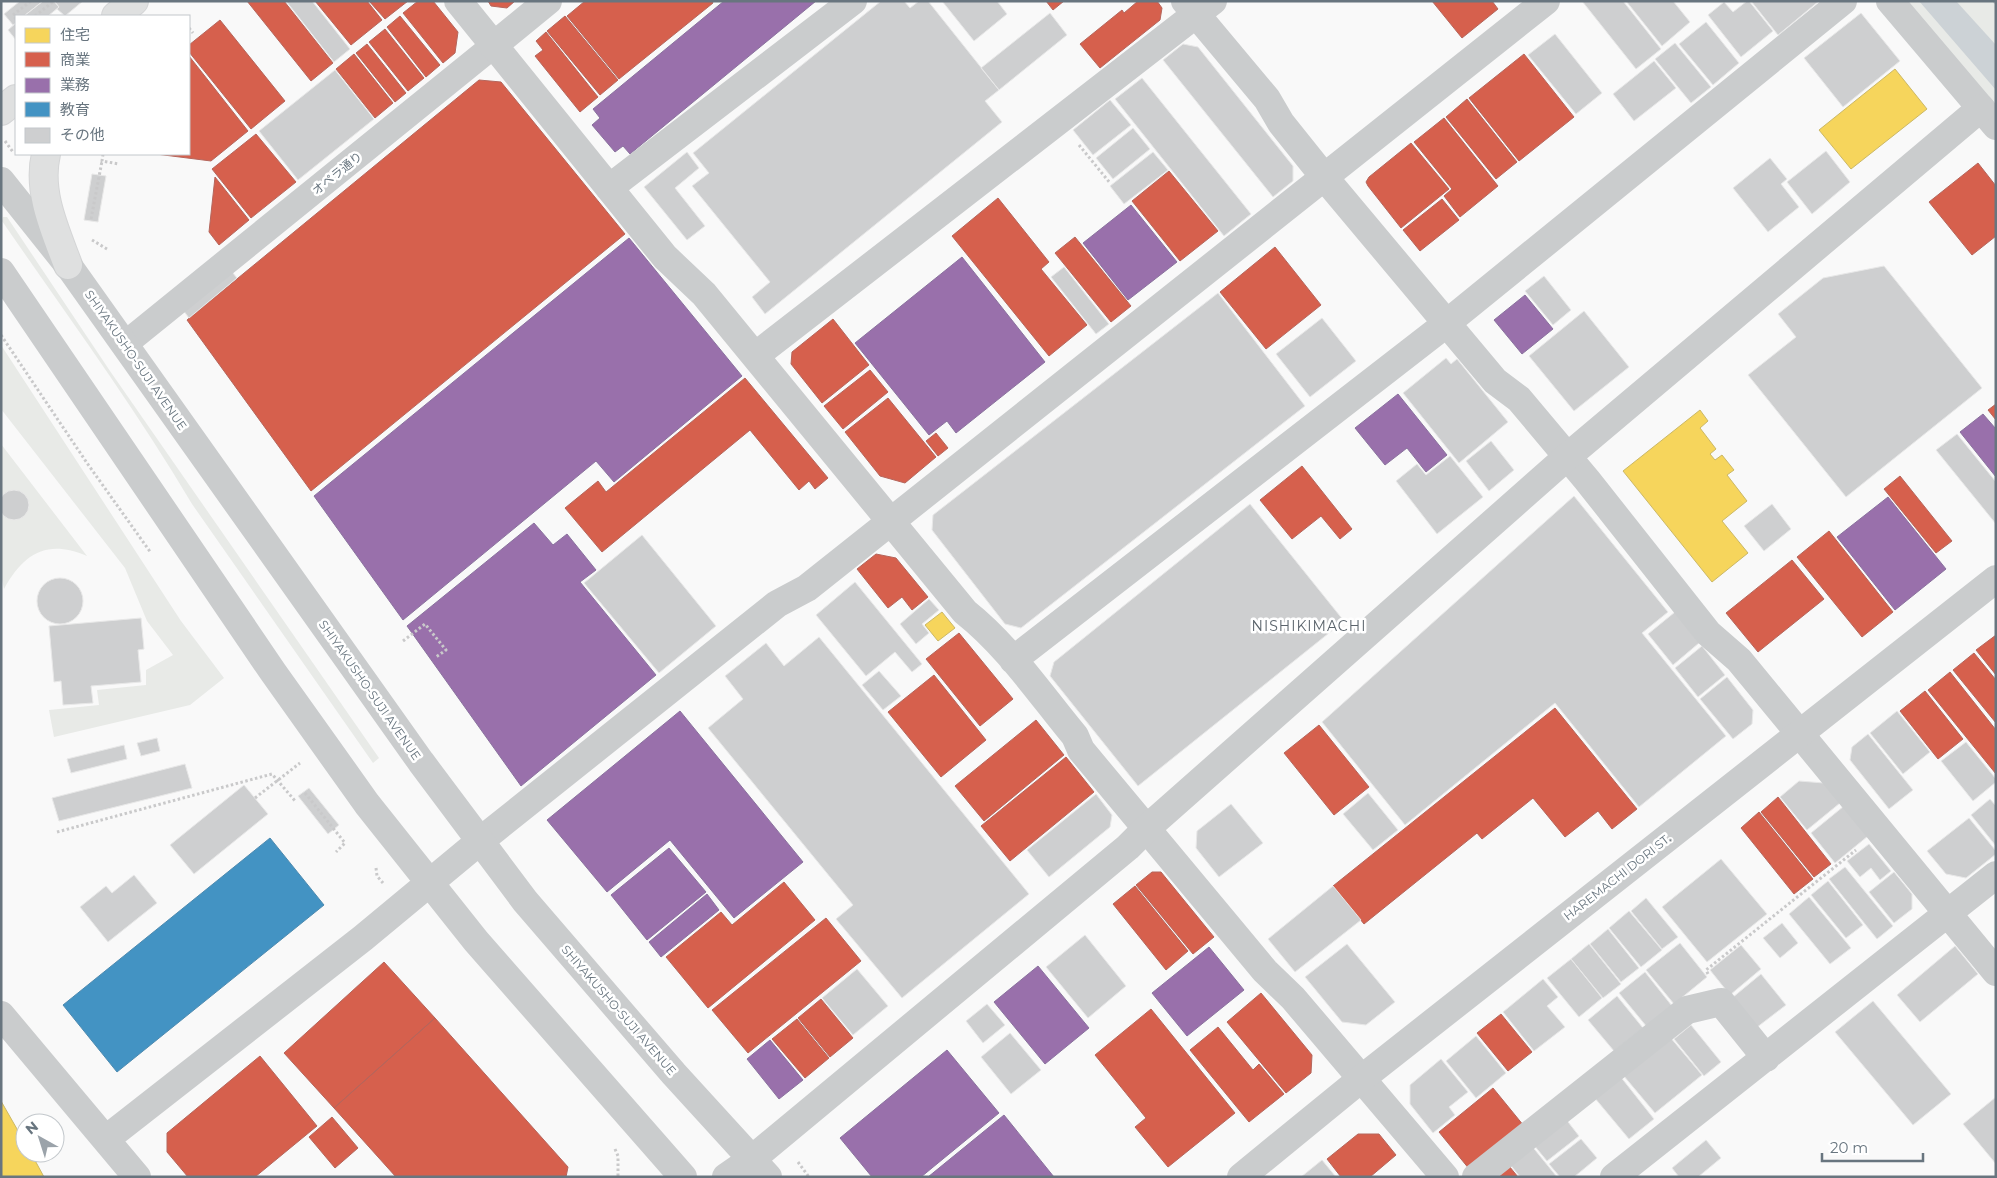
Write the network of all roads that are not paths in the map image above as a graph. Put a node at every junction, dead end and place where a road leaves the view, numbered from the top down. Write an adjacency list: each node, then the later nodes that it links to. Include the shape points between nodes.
1 (134, 1): 9 (main road)
2 (458, 1): 10 (street)
3 (548, 1): 10 (street, オペラ通り)
4 (853, 1): 17 (street)
5 (1546, 1): 15 (street)
6 (1843, 1): 20 (street)
7 (1890, 1): 13 (street)
8 (1198, 6): 15 (street, via 1281,123); 22 (street, via 1060,121)
9 (117, 15)
10 (493, 46): 17 (street); 21 (street, オペラ通り)
11 (15, 100): 12 (main road)
12 (1, 111)
13 (1988, 117): 23 (street)
14 (46, 155): 18 (main road, via 44,190)
15 (1325, 178): 20 (street); 24 (street)
16 (1, 180): 18 (street, SHIYAKUSHO-SUJI AVENUE)
17 (609, 188): 22 (street, via 665,257 704,294)
18 (68, 265): 21 (street, SHIYAKUSHO-SUJI AVENUE)
19 (1, 272): 31 (street, via 273,672 367,804)
20 (1447, 322): 23 (street, via 1495,380 1519,399); 26 (street)
21 (125, 344): 29 (street, SHIYAKUSHO-SUJI AVENUE)
22 (755, 356): 24 (street)
23 (1567, 456): 27 (street, via 1708,633 1739,660); 28 (street)
24 (890, 522): 26 (street, via 965,612 983,626); 29 (street, via 807,588 777,604)
25 (1996, 579): 27 (street, HAREMACHI DORI ST.)
26 (1013, 660): 28 (street, via 1075,736 1080,750)
27 (1800, 732): 32 (street); 36 (street, HAREMACHI DORI ST.)
28 (1146, 829): 36 (street); 38 (street)
29 (480, 841): 31 (street); 38 (street, SHIYAKUSHO-SUJI AVENUE, via 525,901)
30 (1996, 876): 32 (street)
31 (430, 882): 37 (street); 40 (street, via 476,941)
32 (1948, 914): 33 (street); 35 (street)
33 (1996, 972)
34 (1, 1015): 37 (street)
35 (1766, 1058): 44 (street, via 1721,1002 1687,1010); 45 (street)
36 (1361, 1079): 42 (street, HAREMACHI DORI ST.); 43 (street)
37 (106, 1139): 39 (street)
38 (755, 1171): 41 (street)
39 (137, 1177)
40 (683, 1177)
41 (726, 1177)
42 (1241, 1177)
43 (1445, 1177)
44 (1476, 1177)
45 (1614, 1177)

